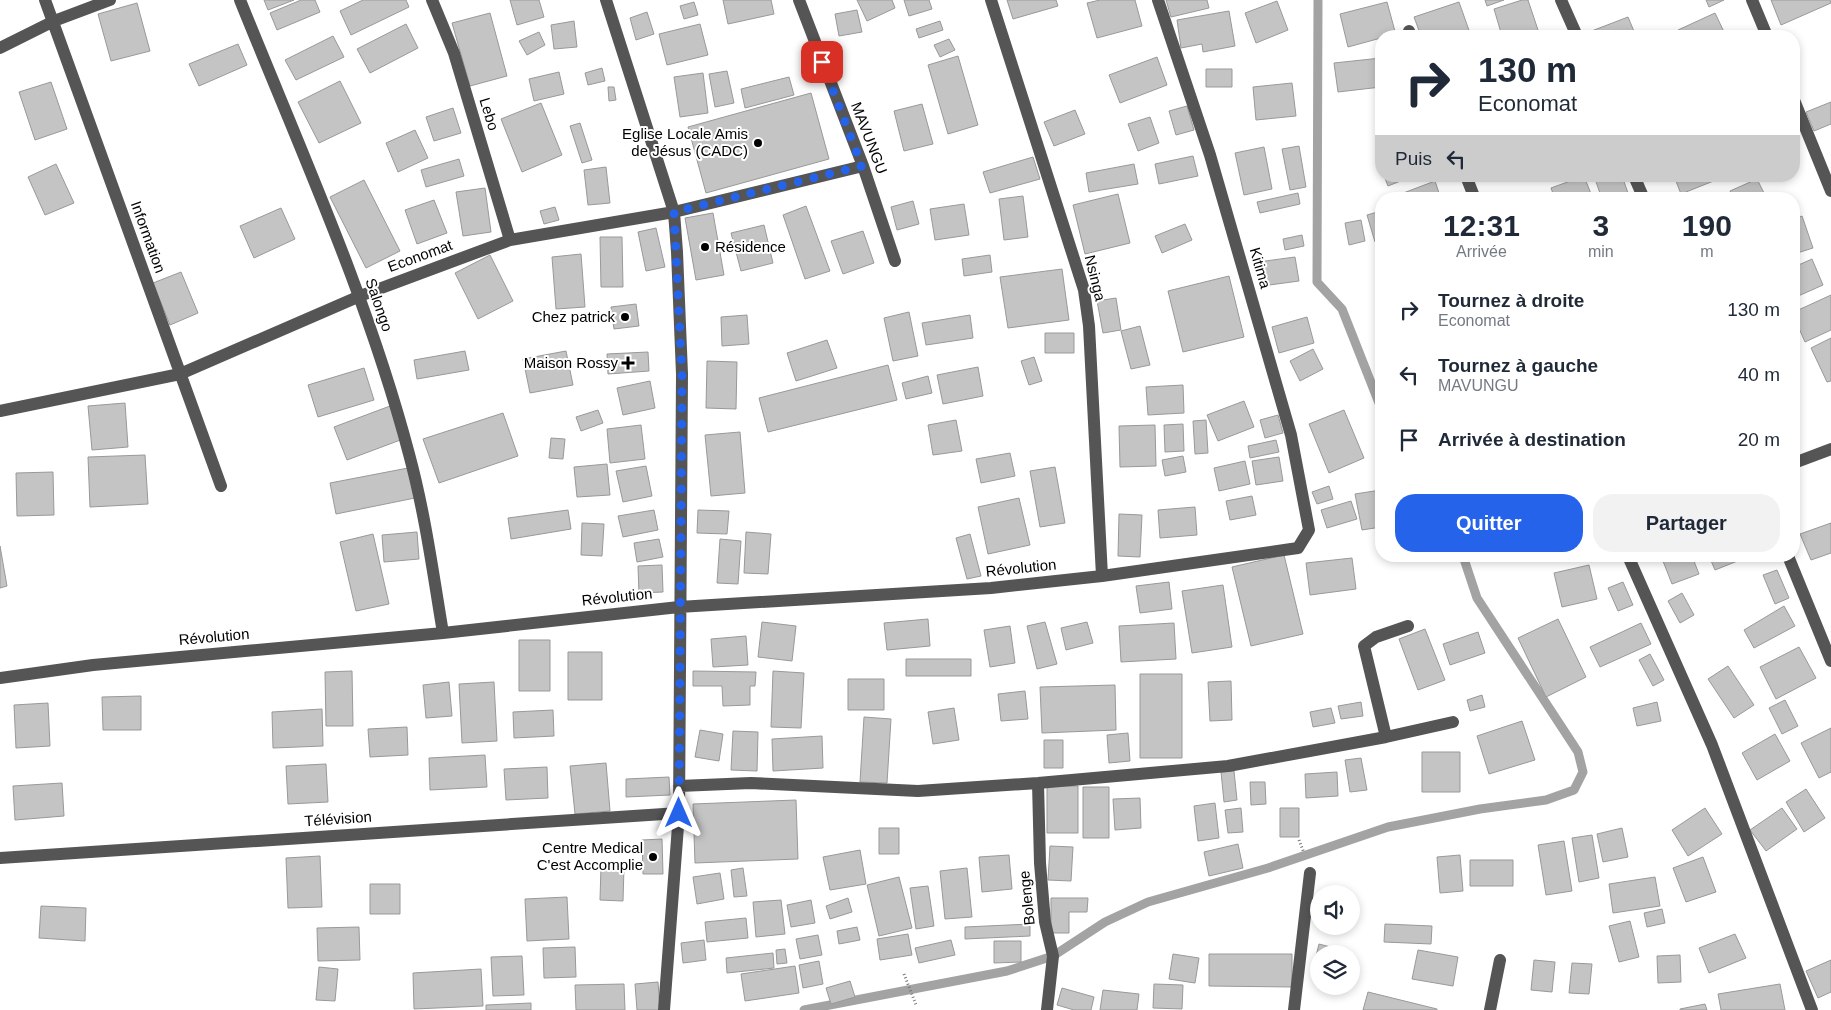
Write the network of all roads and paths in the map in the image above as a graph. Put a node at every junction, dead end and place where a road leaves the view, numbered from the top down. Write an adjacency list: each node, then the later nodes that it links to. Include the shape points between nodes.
1 (45, 0): 11 (street, Information)
2 (110, 0): 11 (street)
3 (240, 0): 21 (street, Salongo)
4 (432, 0): 19 (street, Lebo, via 454,53)
5 (606, 0): 18 (street)
6 (799, 0): 16 (street, MAVUNGU)
7 (991, 0): 30 (street, Nsinga, via 1084,290 1089,326)
8 (1158, 0): 27 (street, Kitima, via 1210,155 1291,435 1309,530)
9 (1561, 0): 12 (street)
10 (1752, 0): 13 (street)
11 (54, 22): 14 (street); 22 (street, Information)
12 (1574, 30)
13 (1764, 30)
14 (0, 48)
15 (1800, 115): 17 (street)
16 (862, 166): 18 (street, Economat); 20 (street, MAVUNGU)
17 (1831, 191)
18 (674, 212): 19 (street, Economat); 31 (street, via 682,374)
19 (510, 240): 21 (street, Economat)
20 (895, 261)
21 (360, 296): 22 (street, Economat); 33 (street, Salongo, via 409,454 426,528)
22 (180, 374): 23 (street, Economat); 26 (street, Information)
23 (0, 411)
24 (1831, 449): 25 (street)
25 (1800, 461)
26 (221, 486)
27 (1298, 548): 30 (street, Révolution)
28 (1631, 562): 50 (street, via 1712,745)
29 (1790, 562): 34 (street)
30 (1102, 576): 31 (street, Révolution, via 903,594)
31 (679, 607): 33 (street, Révolution); 39 (street)
32 (1408, 626): 37 (street, via 1376,637 1364,646)
33 (443, 633): 35 (street, Révolution, via 93,665)
34 (1831, 661)
35 (0, 678)
36 (1453, 722): 37 (street)
37 (1386, 737): 38 (street, via 1228,766)
38 (1038, 783): 39 (street, via 918,791 751,783); 47 (street, Bolenge, via 1040,863 1052,956)
39 (679, 786): 40 (street)
40 (679, 813): 41 (street, Télévision); 46 (street)
41 (0, 858)
42 (1310, 873): 48 (street)
43 (1500, 960): 49 (street)
44 (904, 974): 45 (path)
45 (916, 1005)
46 (664, 1009)
47 (1047, 1010)
48 (1294, 1010)
49 (1490, 1010)
50 (1812, 1010)

